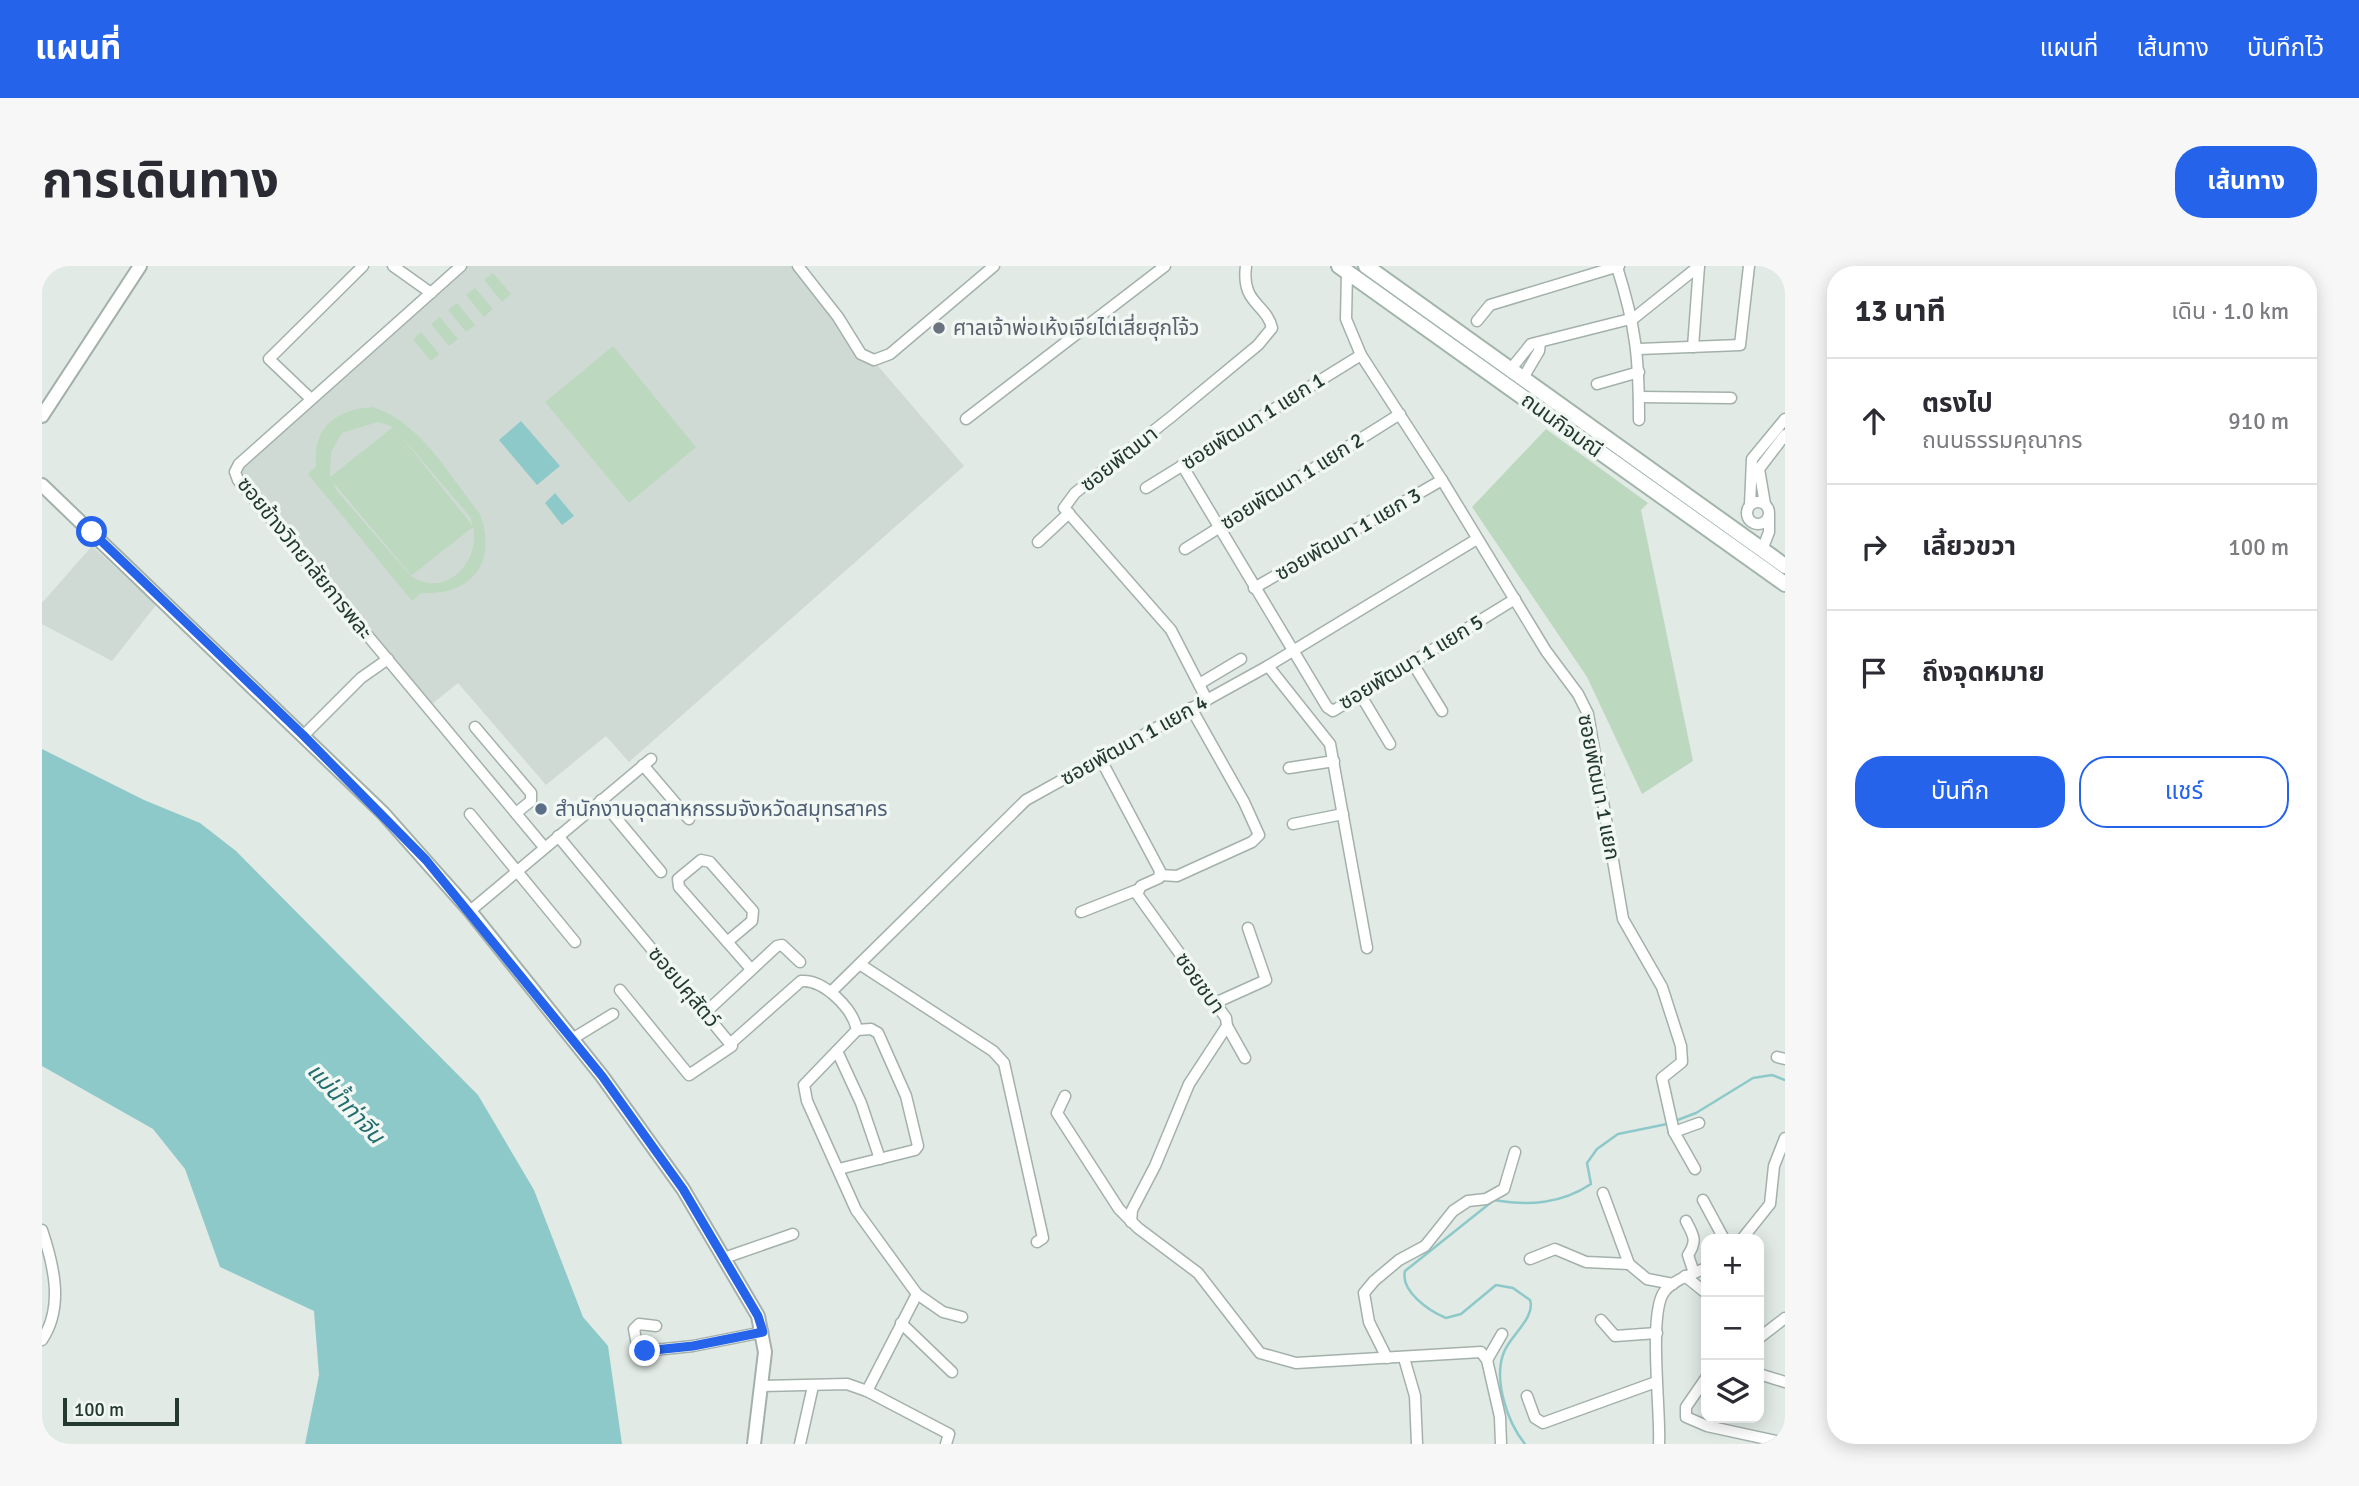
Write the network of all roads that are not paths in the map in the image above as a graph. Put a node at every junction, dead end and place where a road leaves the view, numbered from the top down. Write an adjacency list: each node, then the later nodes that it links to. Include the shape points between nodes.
1 (140, 266): 29 (street)
2 (363, 266): 27 (street, via 269,359)
3 (393, 266): 14 (street)
4 (461, 266): 14 (street, ซอยข้างวิทยาลัยการพละ)
5 (798, 266): 6 (street, via 861,354 874,360 890,354)
6 (994, 266)
7 (1165, 266): 30 (street)
8 (1247, 266): 40 (street, ซอยพัฒนา, via 1246,287 1272,328 1258,345 1074,493 1064,508)
9 (1366, 266): 21 (main road, ถนนกิจมณี)
10 (1699, 266): 15 (street); 18 (street)
11 (1749, 266): 18 (street, via 1743,342)
12 (1618, 267): 15 (street); 16 (street, via 1490,305)
13 (1343, 269): 20 (street, ซอยพัฒนา 1 แยก, via 1346,319); 49 (main road, ถนนกิจมณี)
14 (430, 293): 27 (street, ซอยข้างวิทยาลัยการพละ)
15 (1634, 318): 17 (street); 19 (street)
16 (1477, 321)
17 (1540, 343): 21 (street, via 1531,344); 23 (street)
18 (1693, 347): 19 (street)
19 (1639, 349): 22 (street)
20 (1361, 355): 28 (street, ซอยพัฒนา 1 แยก); 34 (street, ซอยพัฒนา 1 แยก 1)
21 (1510, 369): 23 (main road, ถนนกิจมณี)
22 (1639, 372): 24 (street); 25 (street)
23 (1523, 378): 43 (main road, ถนนกิจมณี)
24 (1597, 384)
25 (1639, 397): 26 (street); 32 (street)
26 (1731, 398)
27 (311, 399): 53 (street, ซอยข้างวิทยาลัยการพละ, via 235,472)
28 (1400, 414): 35 (street, ซอยพัฒนา 1 แยก); 42 (street, ซอยพัฒนา 1 แยก 2)
29 (42, 416)
30 (966, 419)
31 (1785, 419): 39 (street, via 1752,459)
32 (1639, 420)
33 (1785, 435): 38 (street, via 1759,469)
34 (1182, 465): 37 (street, ซอยพัฒนา 1 แยก 1); 42 (street)
35 (1442, 480): 44 (street, ซอยพัฒนา 1 แยก); 50 (street, ซอยพัฒนา 1 แยก 3)
36 (42, 485): 63 (street)
37 (1146, 488)
38 (1765, 504): 39 (street, via 1756,502); 41 (street)
39 (1749, 507): 41 (street, via 1752,523 1763,523); 43 (street)
40 (1069, 513): 45 (street); 57 (street, ซอยพัฒนา, via 1171,630)
41 (1769, 517): 47 (street)
42 (1217, 528): 46 (street, ซอยพัฒนา 1 แยก 2); 50 (street)
43 (1733, 529): 47 (main road, ถนนกิจมณี)
44 (1477, 540): 51 (street, ซอยพัฒนา 1 แยก); 52 (street, ซอยพัฒนา 1 แยก 4)
45 (1038, 542)
46 (1185, 549)
47 (1762, 550): 48 (main road, ถนนกิจมณี)
48 (1785, 566)
49 (1785, 584)
50 (1254, 588): 52 (street)
51 (1516, 598): 55 (street, ซอยพัฒนา 1 แยก 5); 102 (street, ซอยพัฒนา 1 แยก, via 1588,714 1623,919 1662,987 1683,1057 1662,1079)
52 (1293, 651): 56 (street, ซอยพัฒนา 1 แยก 4); 58 (street, ซอยพัฒนา 1 แยก 5, via 1333,711)
53 (388, 659): 63 (street, via 361,678); 69 (street, ซอยข้างวิทยาลัยการพละ)
54 (1241, 659): 57 (street)
55 (1412, 662): 58 (street, ซอยพัฒนา 1 แยก 5); 61 (street)
56 (1268, 666): 59 (street, ซอยพัฒนา 1 แยก 4); 66 (street, via 1324,733)
57 (1199, 684): 59 (street, ซอยพัฒนา)
58 (1360, 694): 64 (street)
59 (1207, 699): 60 (street, ซอยพัฒนา 1 แยก 4)
60 (1191, 708): 65 (street, ซอยพัฒนา 1 แยก 4); 78 (street, via 1259,835 1177,876)
61 (1442, 710)
62 (475, 727): 69 (street, via 531,793 531,802)
63 (303, 735): 80 (street, via 383,813)
64 (1390, 744)
65 (1101, 760): 78 (street); 87 (street, ซอยพัฒนา 1 แยก 4, via 1017,807)
66 (1334, 761): 67 (street); 71 (street)
67 (1289, 768)
68 (601, 800): 72 (street, via 647,762); 74 (street); 77 (street)
69 (516, 813): 75 (street, ซอยข้างวิทยาลัยการพละ)
70 (470, 814): 76 (street)
71 (1343, 814): 73 (street); 85 (street)
72 (689, 819)
73 (1293, 824)
74 (558, 836): 75 (street); 92 (street, ซอยปศุสัตว์)
75 (544, 847): 76 (street)
76 (517, 869): 80 (street); 84 (street)
77 (662, 872)
78 (1160, 875): 79 (street)
79 (1137, 890): 81 (street); 91 (street, ซอยชบา)
80 (470, 911): 96 (street)
81 (1081, 912)
82 (1248, 928): 91 (street, via 1266,980)
83 (727, 942): 83 (street, via 752,921 753,912 710,862 701,860 677,883); 88 (street)
84 (575, 943)
85 (1367, 948)
86 (800, 962): 88 (street, via 777,946)
87 (860, 965): 90 (street, ซอยพัฒนา 1 แยก 4); 116 (street, via 993,1051 1004,1063 1043,1238)
88 (751, 970): 92 (street)
89 (621, 990): 97 (street, ซอยปศุสัตว์, via 689,1075 729,1050)
90 (831, 992): 95 (street); 97 (street, via 802,981)
91 (1215, 1003): 94 (street, ซอยชบา)
92 (706, 1013): 97 (street, ซอยปศุสัตว์)
93 (612, 1014): 96 (street)
94 (1227, 1026): 99 (street); 110 (street, ซอยชบา, via 1189,1084)
95 (857, 1030): 98 (street); 105 (street, via 878,1033 906,1096 919,1141 915,1150)
96 (572, 1039): 117 (street, via 683,1189)
97 (731, 1043)
98 (837, 1051): 105 (street); 106 (street, via 804,1085)
99 (1245, 1058)
100 (1065, 1096): 110 (street, via 1057,1113)
101 (1699, 1123): 102 (street)
102 (1674, 1132): 107 (street, ซอยพัฒนา 1 แยก)
103 (1785, 1138): 115 (street, via 1774,1167 1770,1203)
104 (1515, 1152): 137 (street, via 1504,1189 1453,1211 1425,1246 1399,1261 1364,1293 1369,1322)
105 (880, 1159): 106 (street)
106 (839, 1169): 124 (street, via 856,1210)
107 (1695, 1169)
108 (1603, 1193): 119 (street)
109 (1703, 1200): 114 (street)
110 (1130, 1221): 137 (street, via 1198,1273 1260,1353 1297,1363)
111 (1686, 1221): 121 (street, via 1695,1236 1688,1255)
112 (42, 1230): 126 (street, via 51,1259)
113 (793, 1234): 117 (street)
114 (1721, 1234)
115 (1746, 1234)
116 (1037, 1242)
117 (724, 1258): 132 (street)
118 (1530, 1259): 119 (street, via 1555,1249 1586,1262)
119 (1629, 1264): 122 (street, via 1647,1279)
120 (1701, 1270): 121 (street)
121 (1690, 1275): 122 (street); 123 (street)
122 (1673, 1284): 134 (street, via 1660,1298)
123 (1701, 1287)
124 (916, 1294): 127 (street, via 943,1312); 130 (street)
125 (42, 1304): 126 (street)
126 (55, 1304): 136 (street, via 51,1326)
127 (962, 1317)
128 (1785, 1318): 135 (street)
129 (1601, 1320): 134 (street, via 1615,1336)
130 (901, 1323): 140 (street); 147 (street)
131 (656, 1326): 132 (street, via 639,1324 634,1329 637,1345 645,1351)
132 (763, 1332): 145 (street)
133 (1502, 1334): 139 (street)
134 (1657, 1334): 142 (street)
135 (1764, 1334)
136 (42, 1340)
137 (1387, 1357): 138 (street)
138 (1404, 1358): 139 (street, via 1476,1351); 153 (street, via 1415,1396)
139 (1487, 1360): 154 (street)
140 (952, 1372)
141 (1764, 1376): 143 (street)
142 (1656, 1382): 148 (street, via 1543,1423 1535,1418); 155 (street)
143 (1785, 1382)
144 (1701, 1384): 150 (street, via 1686,1407 1686,1417)
145 (762, 1386): 146 (street); 151 (street)
146 (813, 1386): 147 (street, via 847,1384); 152 (street)
147 (867, 1391): 149 (street)
148 (1527, 1396)
149 (947, 1439)
150 (1785, 1443)
151 (754, 1444)
152 (800, 1444)
153 (1417, 1444)
154 (1501, 1444)
155 (1659, 1444)

